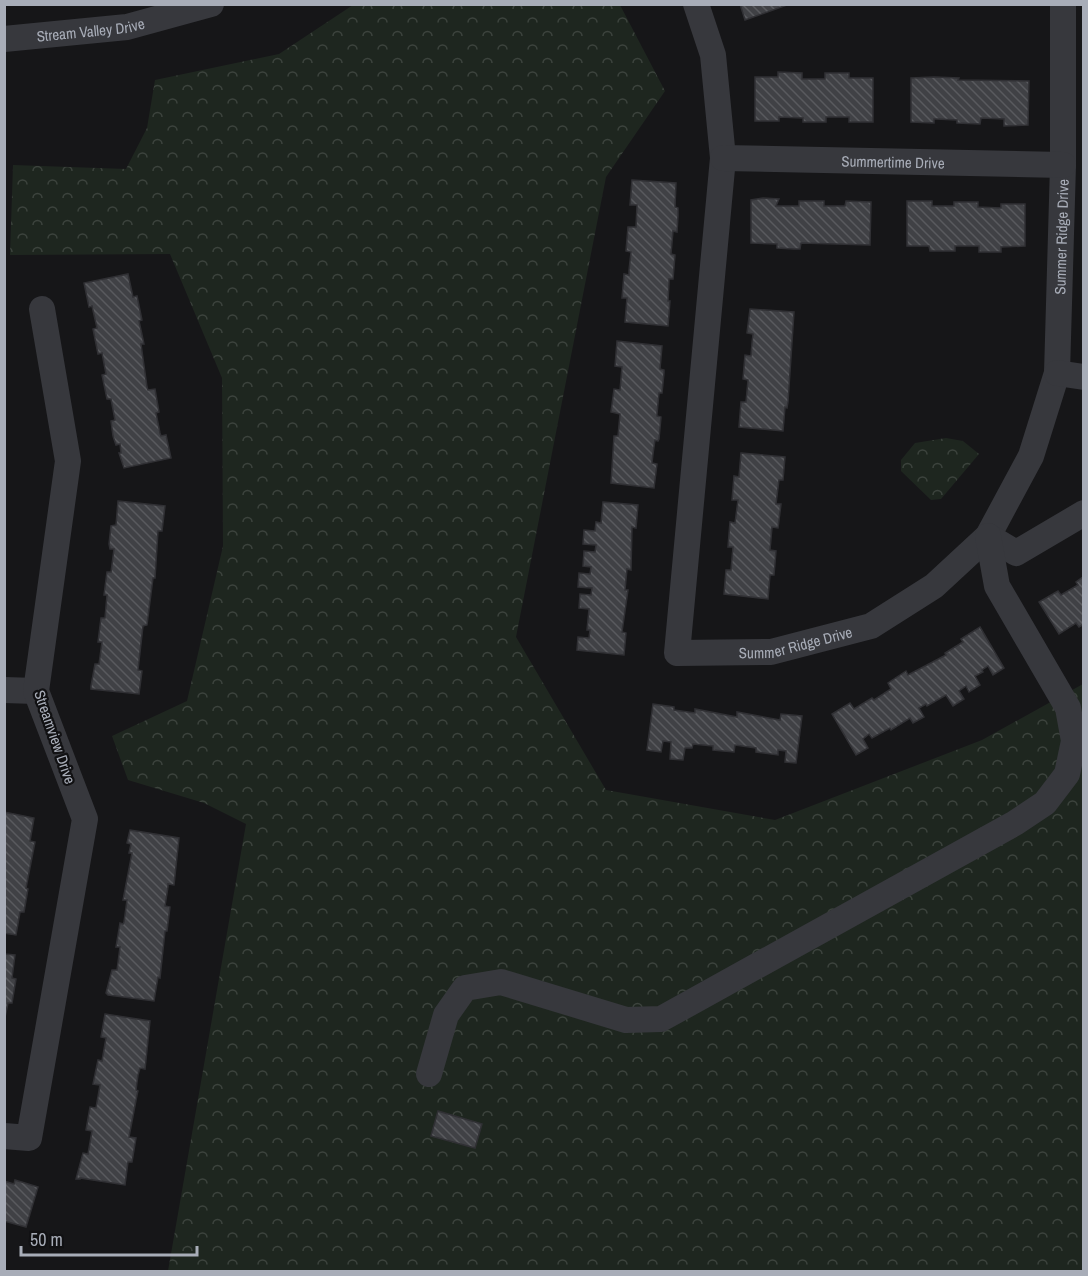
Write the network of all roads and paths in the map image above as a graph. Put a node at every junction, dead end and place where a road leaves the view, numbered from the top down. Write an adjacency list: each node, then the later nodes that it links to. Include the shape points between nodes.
1 (211, 4): 4 (street, Stream Valley Drive, via 127,27)
2 (696, 4): 5 (street, Summer Ridge Drive, via 713,55)
3 (1063, 4): 6 (street, Summer Ridge Drive)
4 (4, 39)
5 (723, 158): 6 (street, Summertime Drive); 11 (street, Summer Ridge Drive, via 677,653 771,652 871,626 934,586)
6 (1063, 165): 8 (street, Summer Ridge Drive)
7 (42, 309): 13 (street, Streamview Drive, via 68,461)
8 (1058, 373): 9 (street); 11 (street, Summer Ridge Drive, via 1031,456)
9 (1083, 377)
10 (1083, 513): 11 (street, via 1016,553)
11 (988, 536): 14 (street, via 997,586 1068,708 1074,741 1066,774 1045,803 1005,829 661,1019 626,1020 501,982 465,988 446,1015)
12 (4, 690): 13 (street)
13 (36, 690): 15 (street, Streamview Drive, via 85,819 29,1137)
14 (429, 1074)
15 (4, 1136)

